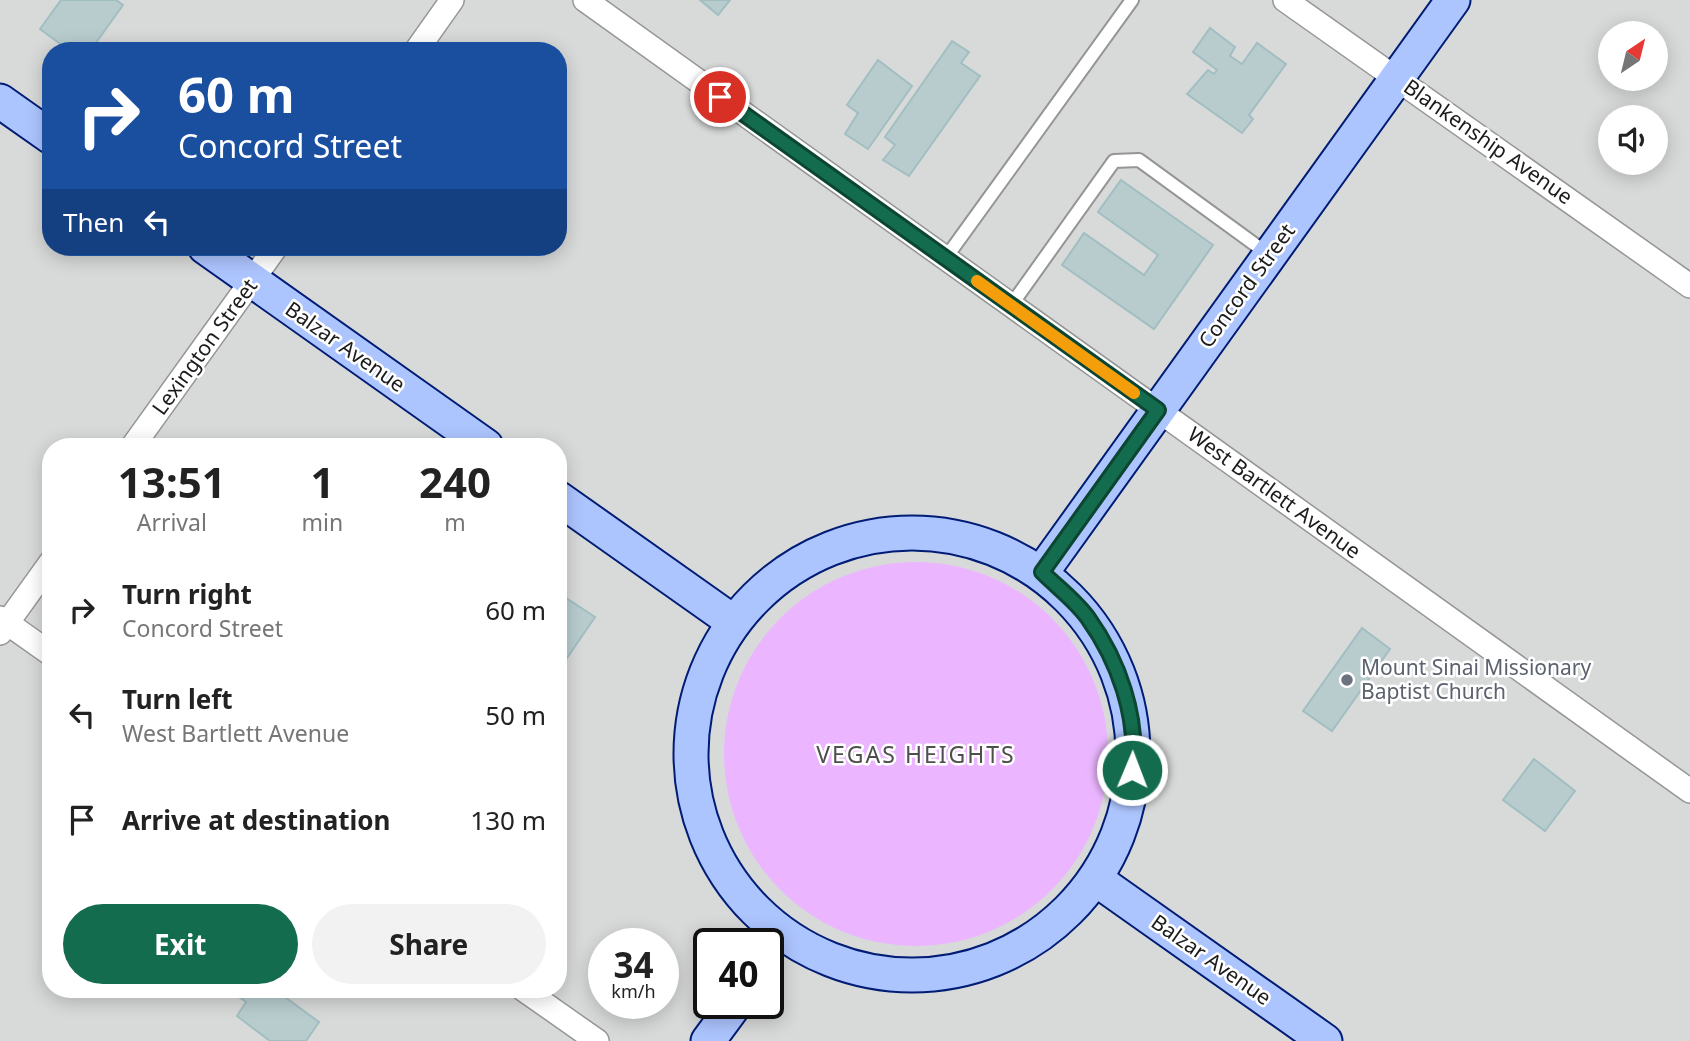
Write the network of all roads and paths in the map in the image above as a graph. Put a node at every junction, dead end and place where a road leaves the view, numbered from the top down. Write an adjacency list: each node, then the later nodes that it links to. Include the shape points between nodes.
1 (452, 0): 6 (street)
2 (585, 0): 13 (street, West Bartlett Avenue)
3 (1132, 0): 13 (lane)
4 (1285, 0): 7 (street, Blankenship Avenue)
5 (1453, 0): 7 (street, Concord Street)
6 (422, 42)
7 (1397, 78): 10 (street, Concord Street); 15 (street, Blankenship Avenue)
8 (0, 101): 9 (street)
9 (42, 131)
10 (1269, 255): 16 (lane, via 1139,160 1114,161); 17 (street, Concord Street)
11 (217, 256): 14 (street, Balzar Avenue)
12 (270, 256): 14 (street, Lexington Street)
13 (946, 259): 16 (street, West Bartlett Avenue)
14 (252, 281): 18 (street, Lexington Street); 19 (street, Balzar Avenue)
15 (1690, 286)
16 (1013, 304): 17 (street, West Bartlett Avenue)
17 (1158, 410): 21 (street, Concord Street); 26 (street, West Bartlett Avenue)
18 (139, 438)
19 (475, 438)
20 (567, 504): 23 (street)
21 (1042, 572): 23 (street, via 974,541 907,531 841,543 780,574); 27 (street, via 1087,617 1121,678 1135,747 1127,816)
22 (42, 574): 24 (street)
23 (732, 621): 28 (street, via 705,672 691,727 691,785 707,840)
24 (2, 625): 25 (street)
25 (42, 649)
26 (1690, 790)
27 (1097, 880): 29 (street, via 1048,932 984,966 912,977); 34 (street, Balzar Avenue)
28 (762, 928)
29 (784, 949)
30 (536, 998): 32 (street)
31 (724, 1019): 33 (street)
32 (597, 1041)
33 (708, 1041)
34 (1325, 1041)

